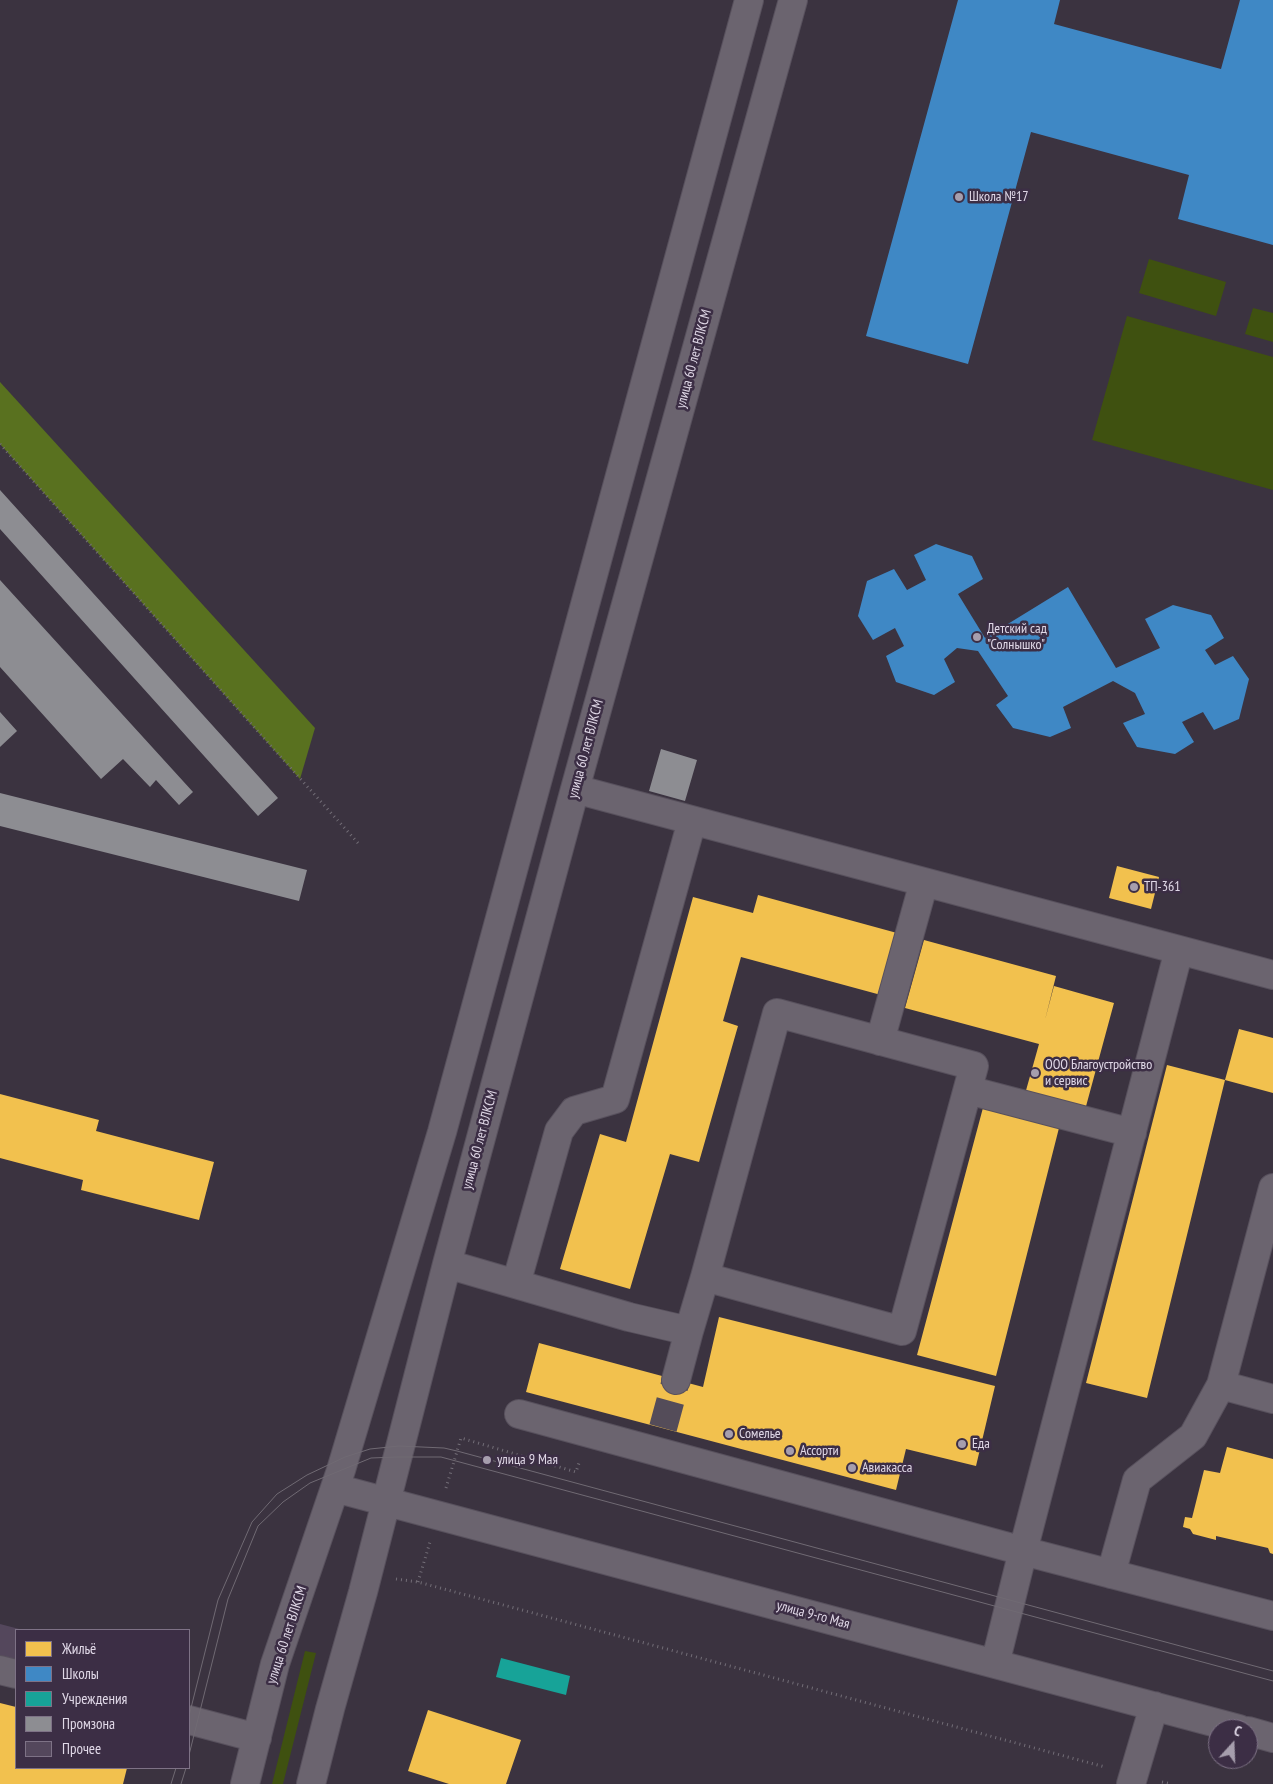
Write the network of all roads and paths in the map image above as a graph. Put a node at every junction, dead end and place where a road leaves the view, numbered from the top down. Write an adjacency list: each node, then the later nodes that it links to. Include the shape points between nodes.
1 (749, 0): 23 (street, улица 60 лет ВЛКСМ, via 445,1123)
2 (793, 0): 4 (street, улица 60 лет ВЛКСМ)
3 (0, 444): 6 (path)
4 (575, 789): 5 (street); 14 (street, улица 60 лет ВЛКСМ)
5 (692, 821): 7 (street); 16 (street, via 615,1099 574,1112 559,1131)
6 (358, 843)
7 (924, 882): 8 (street); 10 (street)
8 (1179, 950): 9 (street); 12 (street)
9 (1273, 975)
10 (880, 1041): 11 (street, via 974,1066); 15 (street, via 777,1013)
11 (968, 1090): 12 (street); 15 (street, via 902,1331)
12 (1132, 1133): 26 (street)
13 (1273, 1188): 19 (street)
14 (447, 1264): 16 (street); 24 (street, улица 60 лет ВЛКСМ)
15 (705, 1278): 17 (street)
16 (516, 1284): 17 (street)
17 (689, 1331): 18 (street)
18 (676, 1380)
19 (1221, 1385): 20 (street); 27 (street, via 1193,1436 1137,1480)
20 (1273, 1399)
21 (519, 1414): 22 (street)
22 (588, 1432): 25 (path, via 576,1472 461,1438); 26 (street, via 660,1439)
23 (335, 1488): 24 (street); 38 (street, улица 60 лет ВЛКСМ, via 275,1664)
24 (386, 1501): 25 (street, улица 9-го Мая); 42 (street, улица 60 лет ВЛКСМ)
25 (438, 1514): 29 (path); 31 (street, улица 9-го Мая)
26 (1023, 1551): 27 (street); 31 (street)
27 (1111, 1574): 30 (street)
28 (392, 1579): 29 (path)
29 (418, 1582): 40 (path)
30 (1273, 1616)
31 (995, 1664): 34 (street, улица 9-го Мая)
32 (0, 1670): 33 (street)
33 (15, 1674)
34 (1154, 1706): 36 (street, улица 9-го Мая); 40 (street)
35 (190, 1720): 38 (street)
36 (1208, 1721)
37 (1258, 1734): 39 (street)
38 (257, 1738): 41 (street, улица 60 лет ВЛКСМ)
39 (1273, 1738)
40 (1132, 1779): 43 (path)
41 (245, 1784)
42 (312, 1784)
43 (1171, 1784)

